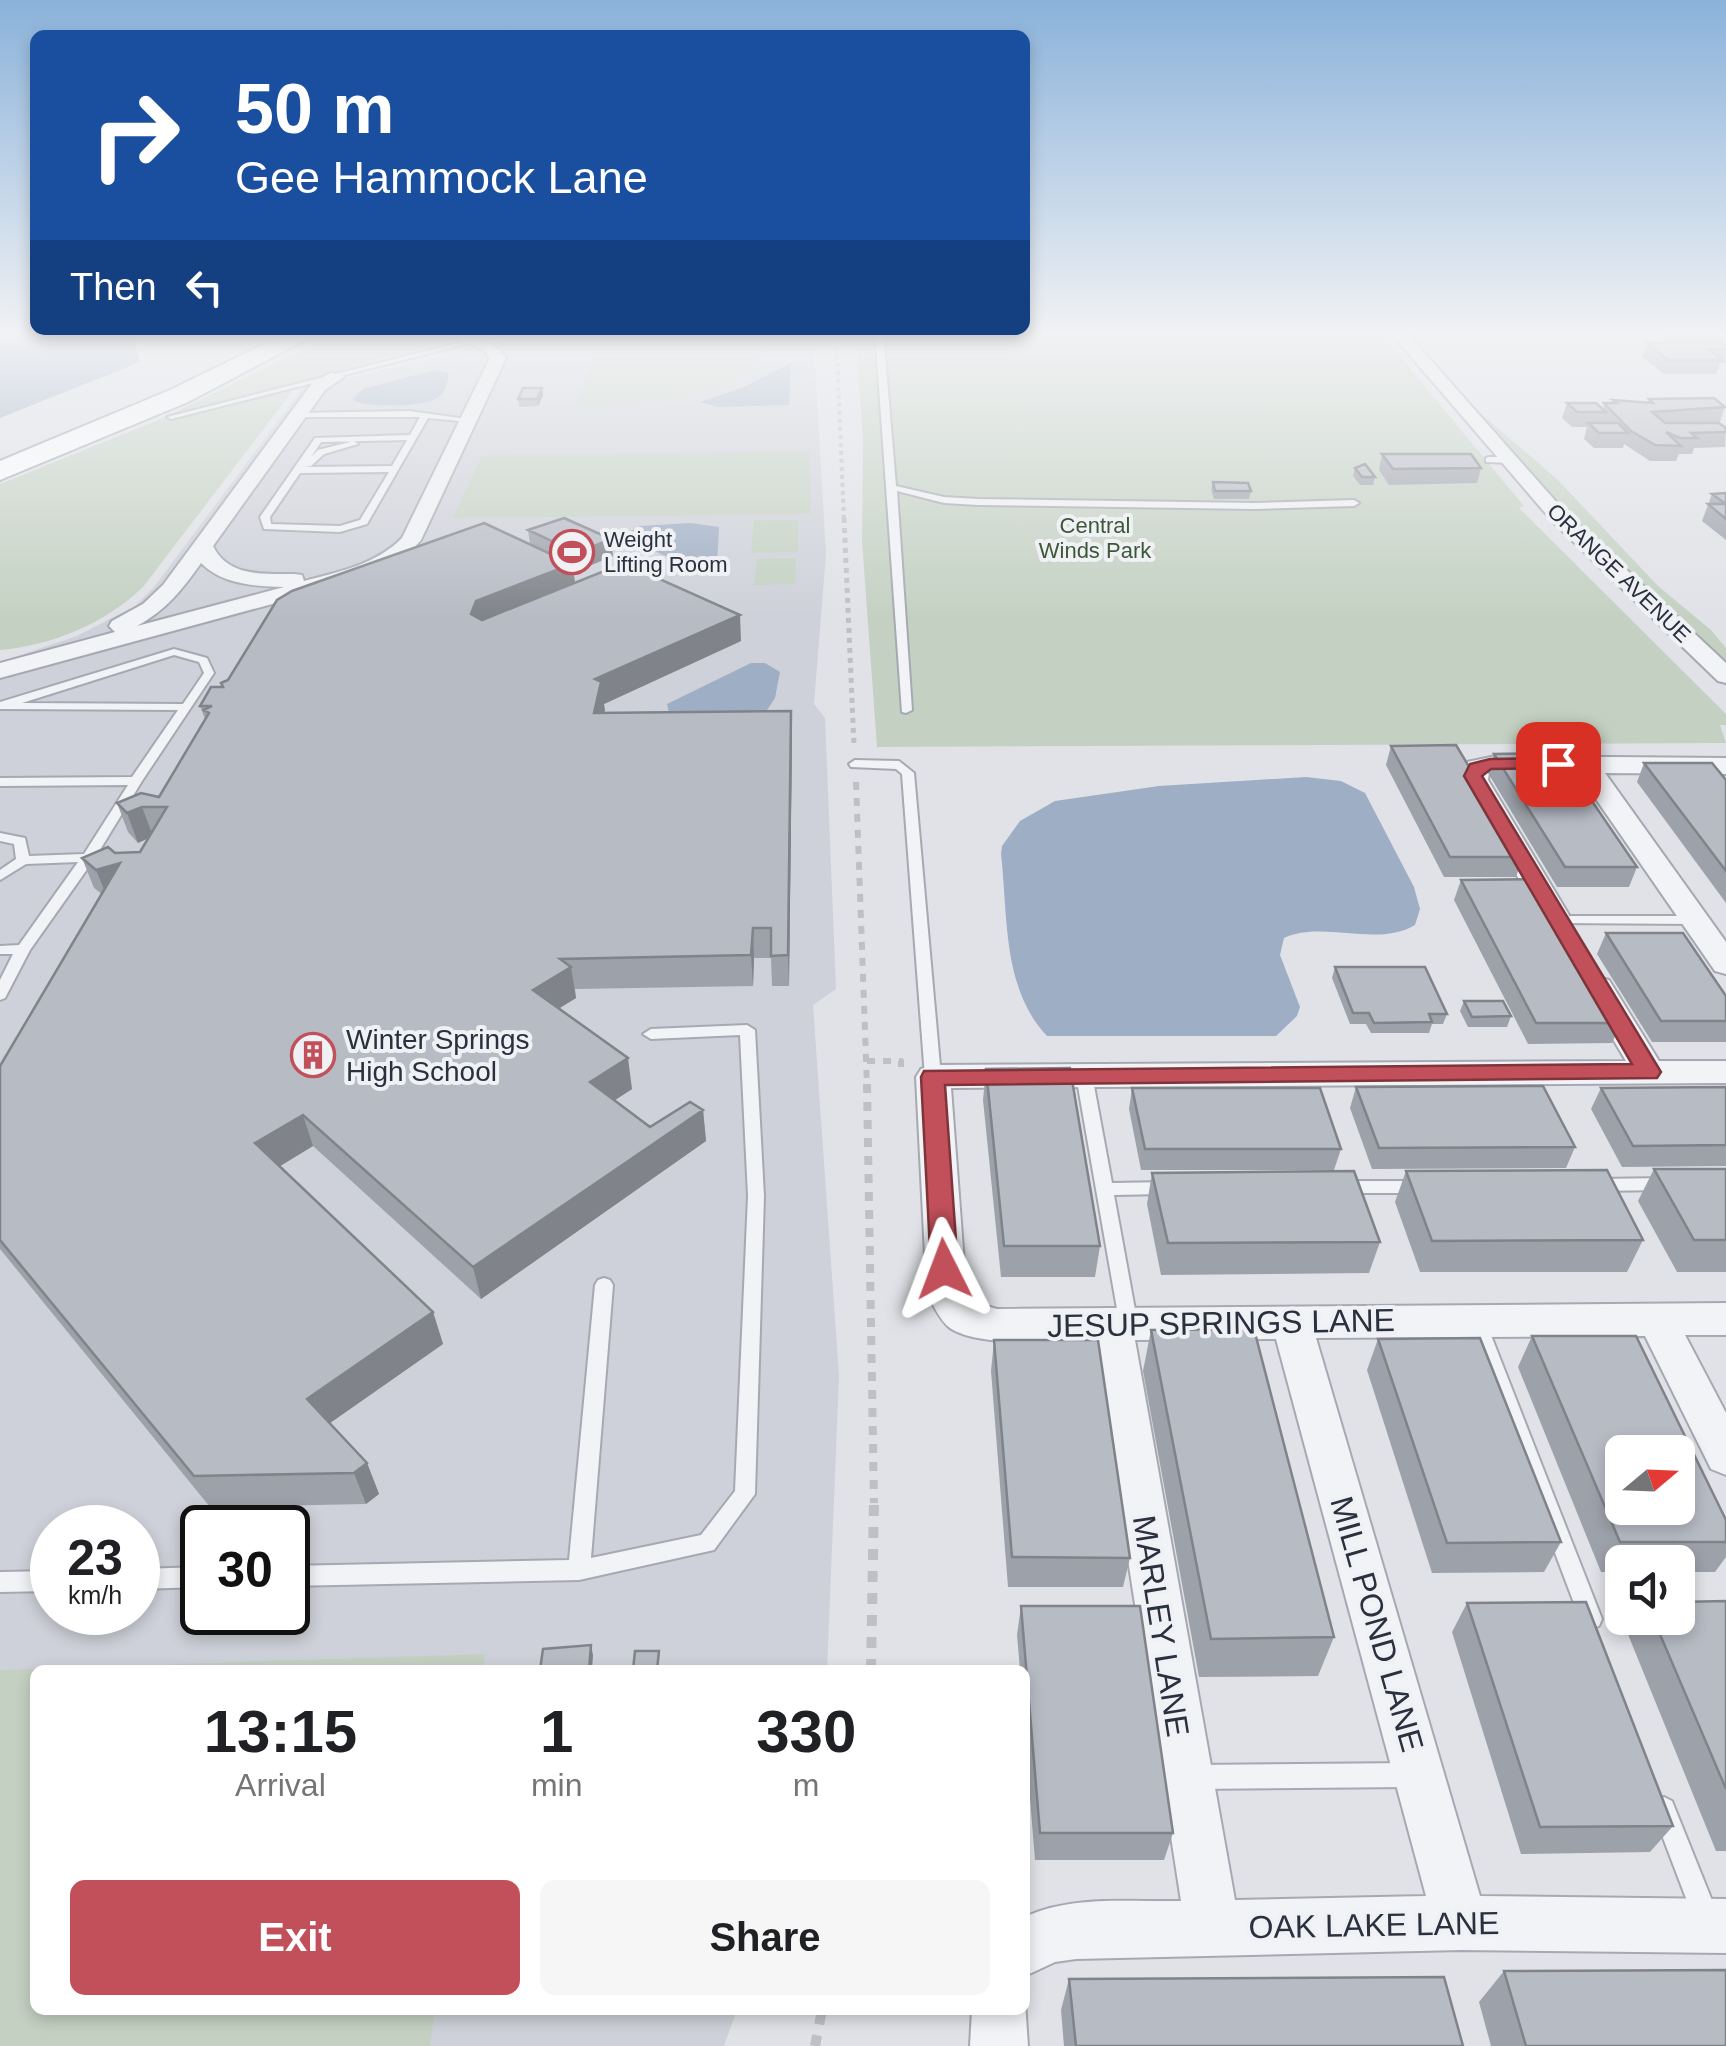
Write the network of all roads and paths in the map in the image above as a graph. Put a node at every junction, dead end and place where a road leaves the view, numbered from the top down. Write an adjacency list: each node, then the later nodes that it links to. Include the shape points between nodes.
1 (45, 426): 10 (main road)
2 (106, 426): 13 (main road)
3 (290, 426): 16 (street)
4 (419, 426): 9 (lane)
5 (467, 426): 17 (street, via 410,540 378,566)
6 (840, 426): 24 (path)
7 (888, 426): 14 (lane)
8 (1472, 426): 20 (street, ORANGE AVENUE, via 1499,460)
9 (413, 437): 11 (lane, via 318,440); 12 (lane)
10 (0, 445)
11 (298, 468): 12 (lane); 12 (lane, via 264,517 268,527 340,529 364,522)
12 (394, 470)
13 (0, 471)
14 (894, 488): 15 (lane, via 978,502); 23 (lane)
15 (1354, 503)
16 (203, 547): 17 (street, via 217,569 237,576); 18 (street, via 151,609)
17 (339, 578): 18 (street)
18 (50, 656): 19 (street)
19 (0, 671)
20 (1726, 676)
21 (0, 706): 22 (lane); 22 (lane, via 174,652 202,660 209,673)
22 (186, 707): 27 (lane)
23 (906, 710)
24 (855, 764): 40 (path); 43 (lane, via 899,765 910,779)
25 (1587, 766): 26 (street); 33 (street, via 1490,764 1473,773); 34 (street)
26 (1715, 769)
27 (136, 781): 28 (lane); 30 (lane)
28 (0, 782)
29 (0, 837): 31 (lane, via 20,841)
30 (88, 858): 31 (lane); 35 (lane)
31 (23, 860): 32 (lane)
32 (0, 876)
33 (1558, 920): 34 (lane); 41 (street)
34 (1708, 928): 37 (street)
35 (23, 949): 36 (lane); 38 (lane)
36 (0, 950)
37 (1726, 964)
38 (0, 995)
39 (650, 1034): 58 (lane, via 746,1030 756,1196 745,1494 707,1543)
40 (866, 1061): 43 (path, via 901,1061); 63 (path, via 876,1543)
41 (1649, 1072): 42 (street); 44 (street)
42 (1726, 1072)
43 (917, 1076): 44 (street); 56 (street, JESUP SPRINGS LANE, via 945,1282 955,1309 997,1325)
44 (1084, 1076): 48 (lane)
45 (1690, 1184): 46 (lane)
46 (1582, 1185)
47 (1444, 1186): 50 (lane)
48 (1106, 1188): 49 (lane); 56 (lane)
49 (1190, 1188)
50 (1326, 1188)
51 (604, 1285): 58 (lane)
52 (1726, 1319): 54 (street, JESUP SPRINGS LANE)
53 (1476, 1320): 54 (street, JESUP SPRINGS LANE); 55 (street, JESUP SPRINGS LANE); 62 (lane)
54 (1657, 1320): 57 (street)
55 (1292, 1324): 56 (street, JESUP SPRINGS LANE); 64 (street, MILL POND LANE)
56 (1120, 1326): 65 (street, MARLEY LANE)
57 (1726, 1456)
58 (579, 1570): 59 (lane)
59 (310, 1576)
60 (30, 1581): 61 (lane)
61 (0, 1582)
62 (1599, 1640)
63 (871, 1665)
64 (1420, 1774): 65 (lane); 67 (street, MILL POND LANE)
65 (1186, 1777): 69 (street, MARLEY LANE)
66 (1656, 1788): 68 (lane)
67 (1462, 1923): 68 (street, OAK LAKE LANE); 69 (street, OAK LAKE LANE)
68 (1718, 1926)
69 (1212, 1927): 70 (street, OAK LAKE LANE, via 1076,1932)
70 (1030, 1945)
71 (821, 2015): 73 (path)
72 (1000, 2015): 74 (street)
73 (815, 2046)
74 (999, 2046)

